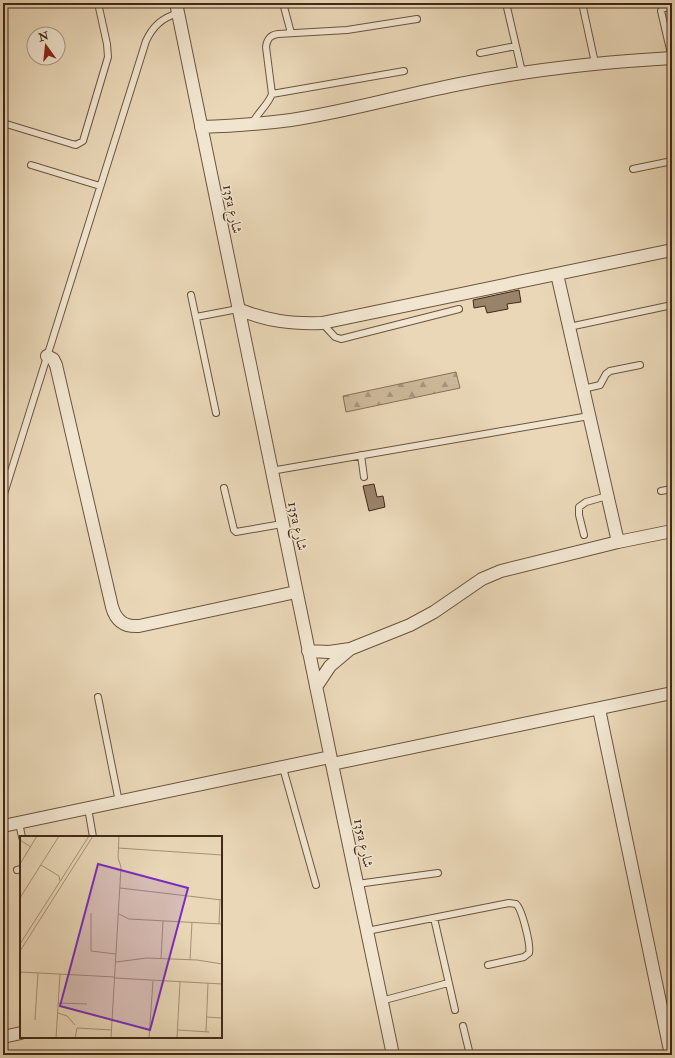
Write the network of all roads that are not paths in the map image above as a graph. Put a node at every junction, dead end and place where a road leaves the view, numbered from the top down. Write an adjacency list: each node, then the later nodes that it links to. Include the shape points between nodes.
1 (98, 3): 16 (lane, via 108,57 83,141 72,144)
2 (283, 3): 8 (lane)
3 (506, 3): 9 (lane)
4 (582, 3): 12 (lane)
5 (672, 6): 11 (lane, via 661,11)
6 (177, 8): 18 (street, 135a شارع); 22 (lane, via 150,31)
7 (417, 19): 8 (lane, via 354,30)
8 (292, 33): 15 (lane, via 270,36 266,43)
9 (516, 46): 10 (lane); 14 (lane)
10 (480, 53)
11 (672, 58): 12 (street)
12 (595, 63): 14 (street)
13 (404, 71): 15 (lane)
14 (522, 72): 17 (street, via 321,114)
15 (272, 94): 17 (lane)
16 (3, 123)
17 (252, 124): 18 (street)
18 (201, 127): 27 (street, 135a شارع)
19 (672, 161): 21 (lane)
20 (31, 165): 22 (lane)
21 (633, 169)
22 (100, 186): 32 (lane)
23 (672, 250): 24 (street)
24 (558, 274): 30 (street); 31 (street)
25 (191, 295): 29 (lane)
26 (672, 305): 31 (lane)
27 (238, 309): 29 (lane); 30 (street, via 279,322); 38 (street, 135a شارع)
28 (459, 309): 30 (lane, via 341,339 332,335)
29 (196, 317): 35 (lane)
30 (322, 323)
31 (569, 327): 34 (street)
32 (47, 356): 44 (lane); 49 (street, via 53,359 56,365 112,607 118,621 124,625 140,626)
33 (640, 365): 34 (lane, via 610,371 600,385)
34 (583, 389): 36 (street)
35 (216, 413)
36 (589, 416): 37 (lane); 43 (street)
37 (361, 455): 38 (lane); 39 (lane)
38 (271, 471): 45 (street, 135a شارع)
39 (364, 477)
40 (224, 488): 45 (lane, via 236,532)
41 (672, 489): 42 (lane)
42 (661, 491)
43 (607, 496): 47 (lane, via 586,502 579,507); 48 (street)
44 (3, 497)
45 (282, 524): 49 (street, 135a شارع)
46 (672, 531): 48 (street)
47 (584, 535)
48 (618, 542): 50 (street, via 500,571 482,579 410,625)
49 (296, 592): 51 (street, 135a شارع)
50 (350, 649): 51 (street); 52 (street, via 330,666)
51 (308, 651): 52 (street, 135a شارع)
52 (316, 688): 56 (street, 135a شارع)
53 (672, 693): 55 (street)
54 (98, 697): 58 (lane)
55 (599, 709): 56 (street); 78 (street)
56 (331, 761): 57 (street); 65 (street, 135a شارع)
57 (283, 768): 58 (street); 66 (lane)
58 (120, 802): 59 (street)
59 (88, 808): 60 (street); 63 (lane)
60 (19, 823): 61 (street); 62 (lane)
61 (3, 826)
62 (22, 836)
63 (93, 836)
64 (438, 873): 65 (lane)
65 (357, 884): 68 (street, 135a شارع)
66 (316, 885)
67 (434, 918): 68 (lane); 69 (lane, via 509,903 519,906 529,952 524,957); 70 (lane)
68 (367, 931): 71 (street, 135a شارع)
69 (488, 965)
70 (448, 982): 71 (lane); 72 (lane)
71 (381, 1000): 76 (street, 135a شارع)
72 (454, 1010)
73 (463, 1026): 77 (lane)
74 (20, 1033): 75 (street)
75 (3, 1037)
76 (393, 1055)
77 (469, 1055)
78 (671, 1055)

